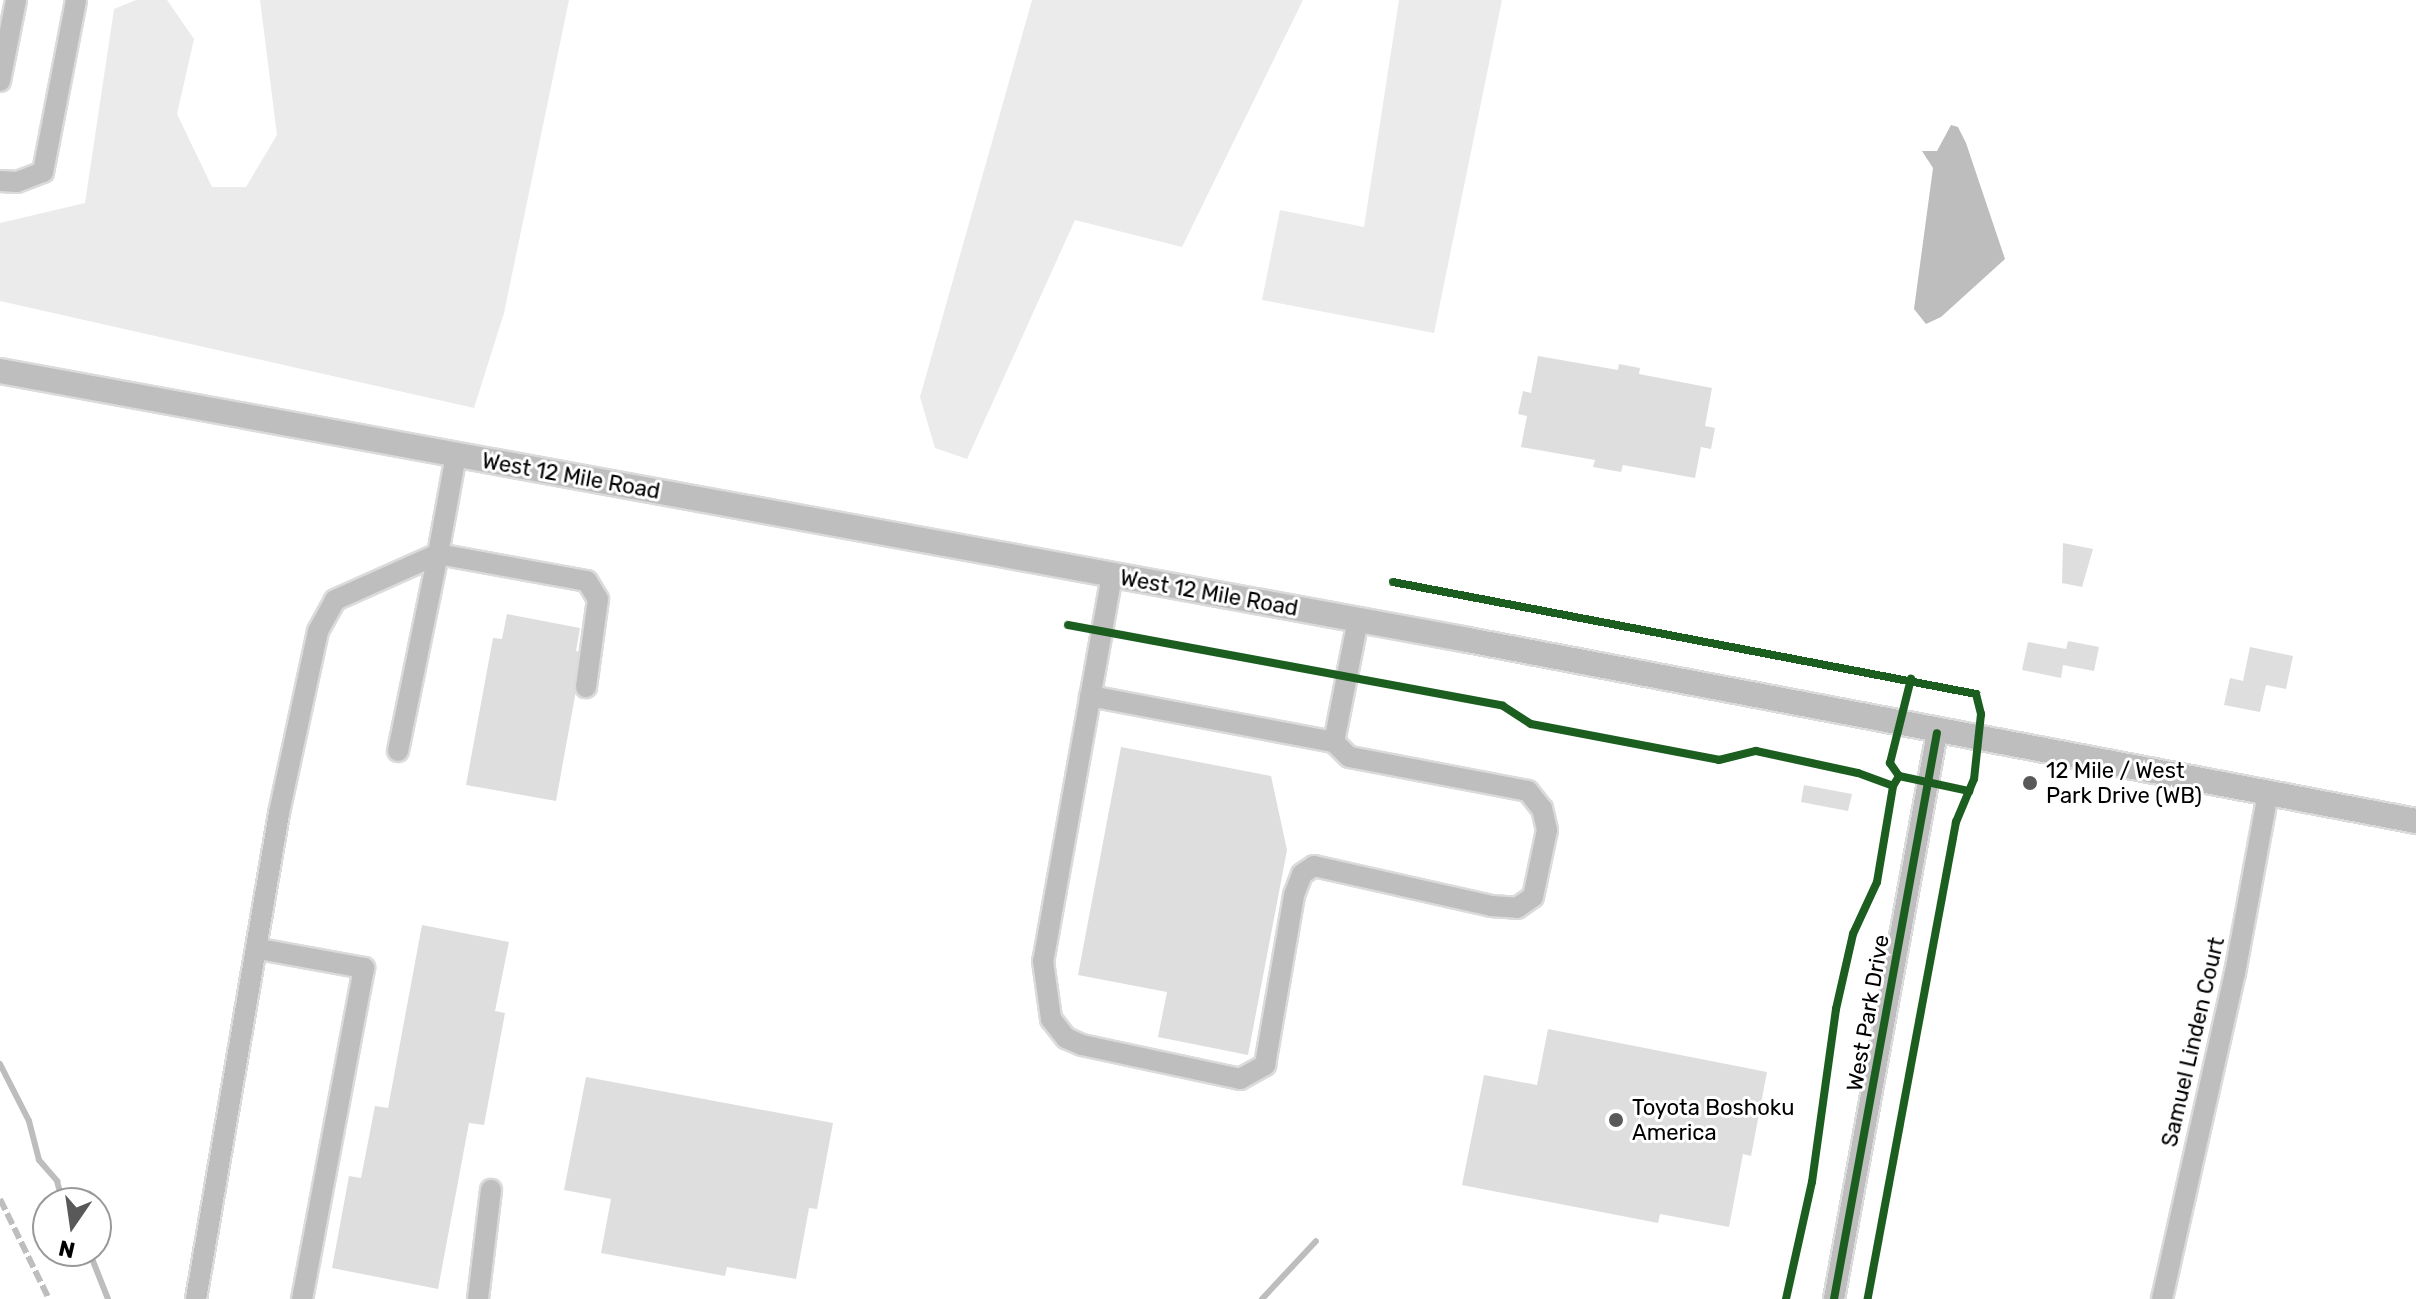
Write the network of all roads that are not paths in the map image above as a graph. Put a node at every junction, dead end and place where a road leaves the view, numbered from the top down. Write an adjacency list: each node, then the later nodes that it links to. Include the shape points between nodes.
1 (16, 0): 3 (street)
2 (76, 0): 4 (street, via 43,172 17,182)
3 (0, 81)
4 (0, 181)
5 (0, 371): 6 (main road, West 12 Mile Road)
6 (456, 455): 7 (street); 8 (main road, West 12 Mile Road)
7 (438, 554): 10 (street, via 587,581 598,599); 14 (street); 17 (street, via 335,600 324,614 279,813)
8 (1112, 575): 9 (main road, West 12 Mile Road); 11 (street)
9 (1358, 620): 12 (main road, West 12 Mile Road); 13 (street)
10 (586, 687)
11 (1090, 696): 13 (street); 13 (street, via 1043,961 1051,1019 1066,1038 1082,1045 1240,1079 1265,1065 1294,895 1302,874 1314,866 1491,906 1517,908 1533,897 1547,830 1542,809 1528,791 1349,757)
12 (1937, 733): 15 (main road, West 12 Mile Road); 22 (street, West Park Drive)
13 (1334, 742)
14 (398, 751)
15 (2268, 794): 16 (main road, West 12 Mile Road); 23 (street, Samuel Linden Court, via 2235,973)
16 (2416, 821)
17 (259, 949): 19 (street); 20 (street, via 364,968)
18 (491, 1190): 21 (street)
19 (196, 1299)
20 (302, 1299)
21 (478, 1299)
22 (1834, 1299)
23 (2162, 1299)

